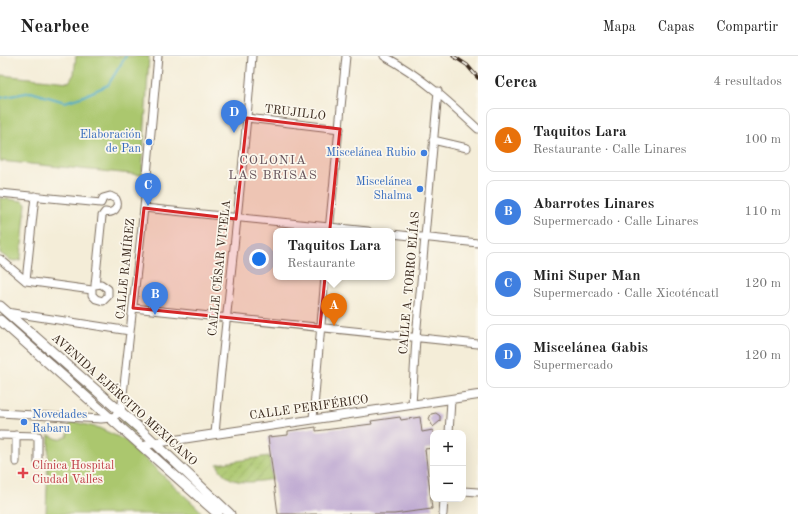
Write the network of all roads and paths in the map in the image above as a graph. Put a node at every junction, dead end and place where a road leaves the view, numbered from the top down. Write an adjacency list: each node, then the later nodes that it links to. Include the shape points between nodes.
1 (158, 56): 13 (street, CALLE RAMÍREZ)
2 (252, 56): 6 (street, CALLE CÉSAR VITELA)
3 (346, 56): 7 (street)
4 (384, 56): 5 (street)
5 (438, 91): 8 (street); 9 (street, CALLE A. TORRO ELÍAS)
6 (247, 118): 7 (street, TRUJILLO); 14 (street, CALLE CÉSAR VITELA)
7 (340, 129): 16 (street)
8 (478, 129)
9 (433, 140): 10 (street); 18 (street, CALLE A. TORRO ELÍAS)
10 (467, 148)
11 (0, 193): 12 (street)
12 (35, 196): 22 (street); 22 (street, via 101,203 106,196 116,199 116,209 102,216 95,285 106,286 109,293 106,299 99,301 92,295 92,290)
13 (144, 208): 14 (street); 24 (street, CALLE RAMÍREZ)
14 (236, 219): 15 (street); 26 (street, CALLE CÉSAR VITELA)
15 (320, 228)
16 (329, 228)
17 (395, 234): 18 (street)
18 (426, 237): 19 (street); 30 (street, CALLE A. TORRO ELÍAS)
19 (478, 243)
20 (0, 259): 22 (street)
21 (325, 280): 28 (street)
22 (26, 281)
23 (0, 306): 25 (main road, AVENIDA EJÉRCITO MEXICANO)
24 (133, 308): 26 (street); 29 (street, CALLE RAMÍREZ)
25 (5, 312): 29 (street); 35 (main road, AVENIDA EJÉRCITO MEXICANO)
26 (226, 316): 28 (street); 40 (street, CALLE CÉSAR VITELA)
27 (0, 320): 37 (main road, AVENIDA EJÉRCITO MEXICANO)
28 (320, 327): 30 (street); 38 (street)
29 (130, 331): 35 (street, CALLE RAMÍREZ)
30 (416, 338): 31 (street); 34 (street, CALLE A. TORRO ELÍAS)
31 (478, 344)
32 (478, 395): 33 (street, CALLE PERIFÉRICO)
33 (451, 400): 34 (street, CALLE PERIFÉRICO); 39 (street)
34 (412, 405): 38 (street, CALLE PERIFÉRICO)
35 (121, 412): 37 (street); 43 (main road, AVENIDA EJÉRCITO MEXICANO)
36 (0, 413): 37 (street)
37 (111, 418): 44 (main road, AVENIDA EJÉRCITO MEXICANO)
38 (313, 419): 40 (street, CALLE PERIFÉRICO)
39 (449, 430)
40 (215, 434): 43 (street, CALLE PERIFÉRICO)
41 (0, 435): 42 (street)
42 (16, 435): 45 (street); 46 (street, via 38,436)
43 (155, 443): 44 (street, CALLE PERIFÉRICO); 51 (main road, AVENIDA EJÉRCITO MEXICANO)
44 (144, 446): 50 (main road, AVENIDA EJÉRCITO MEXICANO)
45 (16, 462)
46 (38, 463)
47 (466, 491): 48 (street)
48 (478, 492)
49 (444, 502): 52 (street)
50 (218, 514)
51 (230, 514)
52 (443, 514)

